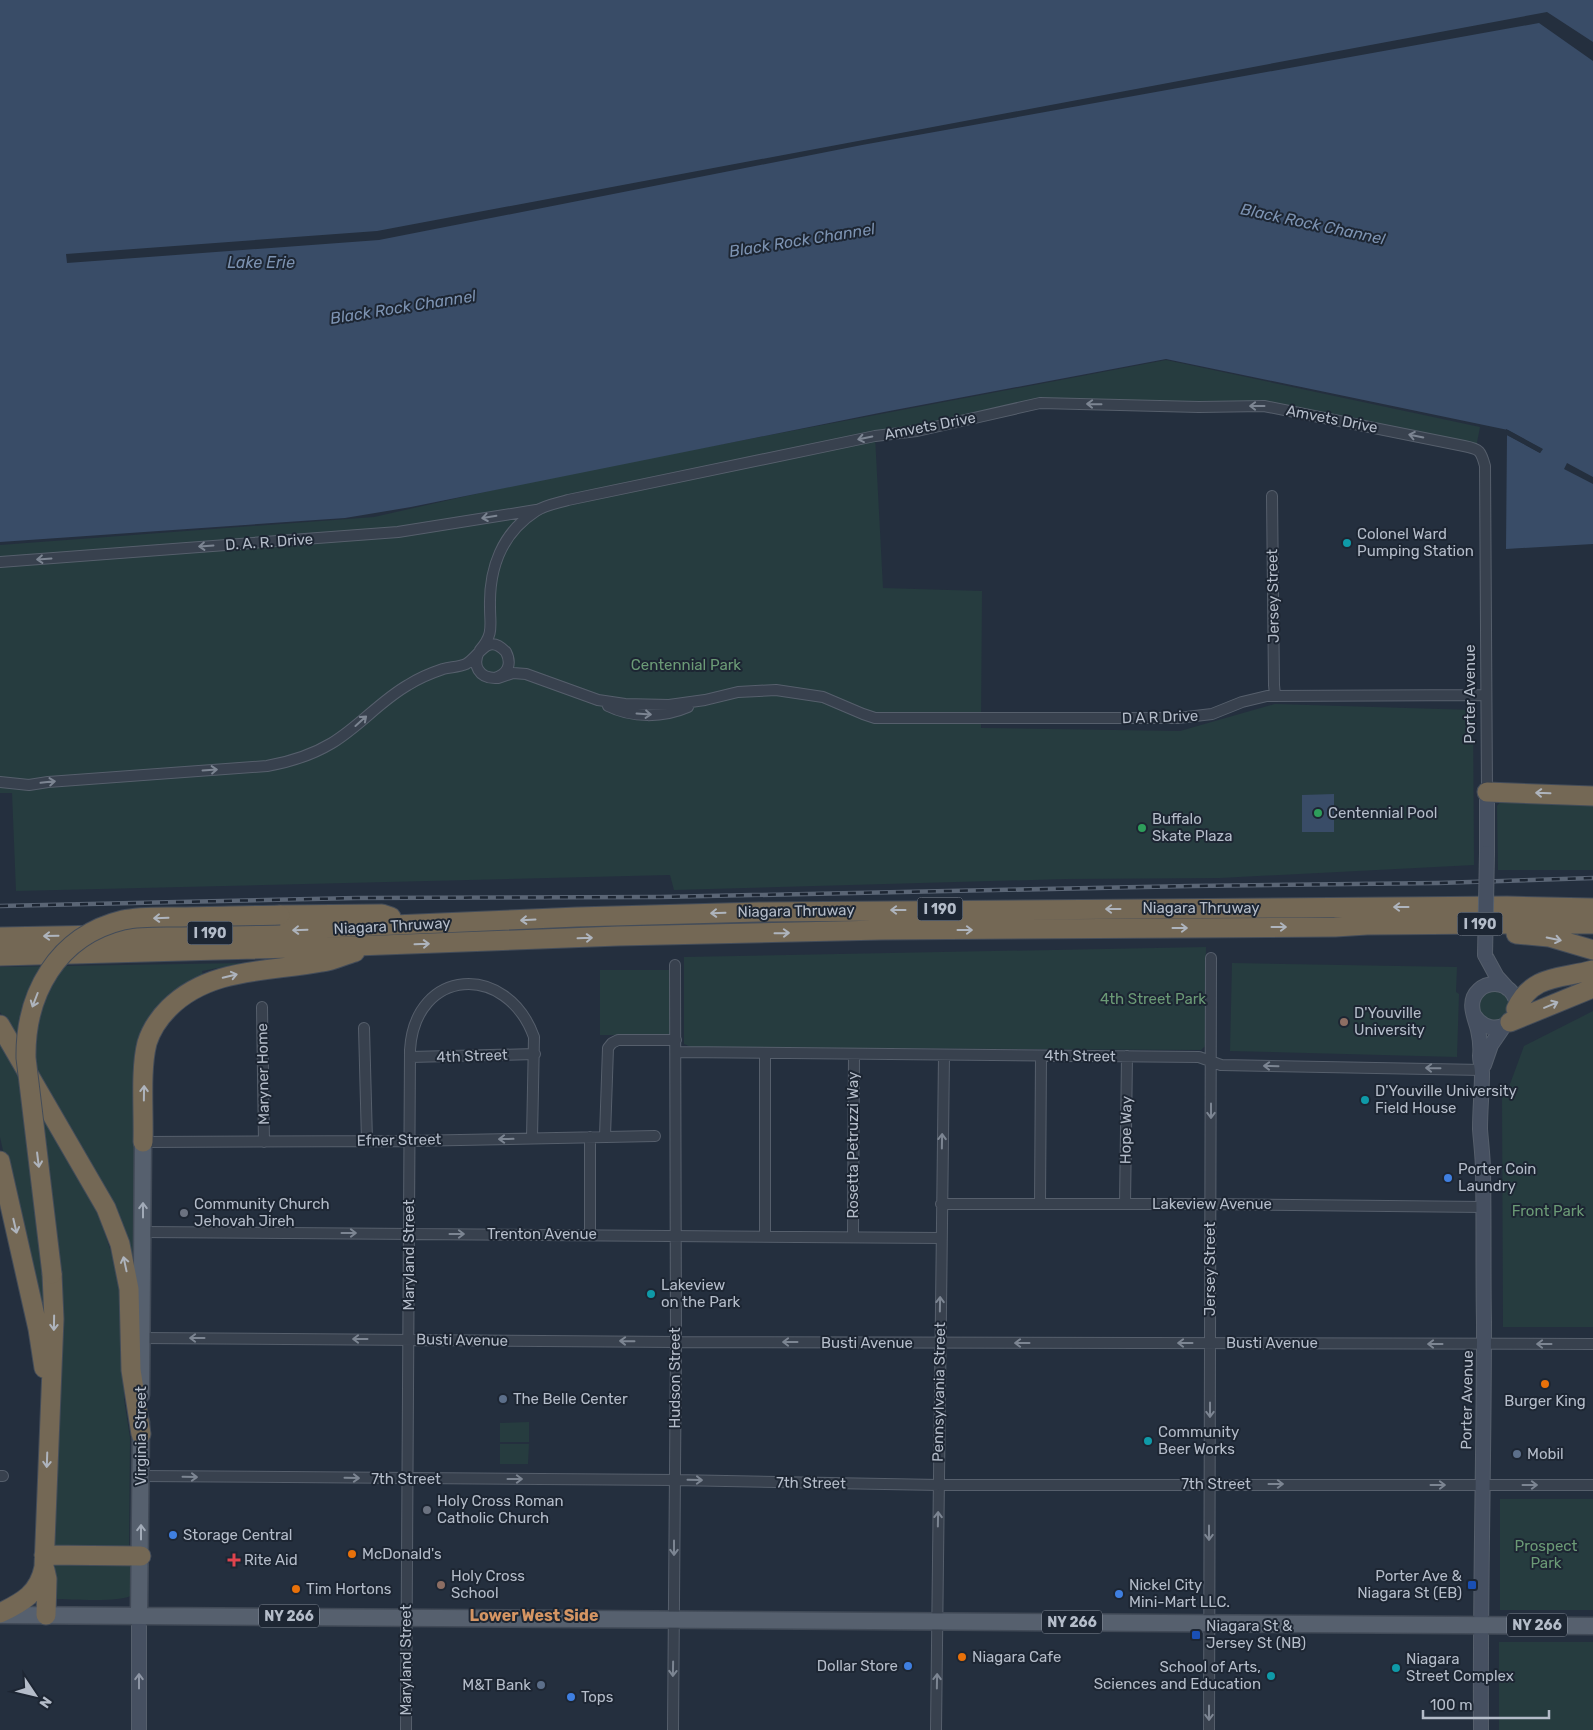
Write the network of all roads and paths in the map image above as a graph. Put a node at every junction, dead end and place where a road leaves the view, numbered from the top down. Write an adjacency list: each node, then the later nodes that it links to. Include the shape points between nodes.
1 (1464, 446): 3 (street, Amvets Drive, one-way to 3, via 1264,406 1040,403 917,431 875,436 568,500); 13 (street, Porter Avenue, via 1479,451 1485,466)
2 (1272, 496): 12 (street, Jersey Street)
3 (537, 510): 4 (street, D. A. R. Drive, one-way to 4, via 398,532); 5 (street, Amvets Drive, via 519,524 498,555 490,589)
4 (0, 562)
5 (491, 631): 6 (street, via 494,639); 7 (street)
6 (506, 650): 7 (street, via 494,644); 9 (street); 11 (street, via 508,667)
7 (480, 651): 8 (street); 10 (street, via 476,663)
8 (460, 666): 10 (street, via 470,667); 14 (street, one-way to 8, via 29,785 291,762 331,744 410,684 430,674)
9 (526, 674): 11 (street, via 513,673); 12 (street, D A R Drive, via 598,700 669,705 760,689 780,690 823,697 875,718 1196,717)
10 (483, 675): 11 (street)
11 (498, 678)
12 (1275, 695): 13 (street, D A R Drive)
13 (1486, 695): 15 (street, Porter Avenue)
14 (0, 782)
15 (1487, 792): 16 (highway, one-way to 15); 26 (street, Porter Avenue, bridge)
16 (1593, 796)
17 (1593, 896): 18 (highway, via 1545,897)
18 (1507, 906): 19 (highway, Niagara Thruway / I 190); 20 (highway, Niagara Thruway / I 190, one-way to 20, via 788,911)
19 (1593, 908)
20 (419, 924): 23 (highway, Niagara Thruway / I 190, one-way to 23, via 211,933); 78 (highway, one-way to 78, bridge, via 382,914 125,920 103,927 73,945 58,959 35,997 27,1029 26,1058 52,1274 54,1319)
21 (1593, 924): 22 (highway, Niagara Thruway / I 190)
22 (1335, 927): 24 (highway, Niagara Thruway / I 190, one-way to 22, via 618,936); 25 (highway, one-way to 25, via 1366,934 1517,934 1549,937)
23 (0, 937)
24 (374, 946): 27 (highway, Niagara Thruway / I 190); 56 (highway, one-way to 24, via 147,1044 157,1022 174,1003 196,987 230,976 325,962)
25 (1593, 950)
26 (1485, 955): 32 (street); 33 (street, Porter Avenue, via 1483,981)
27 (0, 956)
28 (1211, 958): 48 (street, Jersey Street)
29 (675, 965): 39 (street, Hudson Street)
30 (1593, 970): 36 (highway, via 1533,986)
31 (1593, 988): 36 (highway, one-way to 31)
32 (1508, 989): 33 (street, via 1502,985 1488,985); 36 (street, via 1516,1002)
33 (1476, 993): 35 (street, Porter Avenue, via 1472,1008)
34 (262, 1007): 57 (street, Maryner Home)
35 (1474, 1015): 36 (street, via 1483,1026 1490,1028); 49 (street, Porter Avenue, via 1480,1037)
36 (1510, 1019): 49 (street, Porter Avenue, via 1491,1045)
37 (0, 1025): 79 (highway, one-way to 37, via 130,1352 129,1289 120,1244 106,1208)
38 (364, 1028): 54 (street)
39 (676, 1040): 40 (street, Hudson Street); 50 (street, via 618,1040 608,1048)
40 (676, 1052): 41 (street, 4th Street); 67 (street, Hudson Street)
41 (765, 1053): 44 (street, 4th Street); 68 (street)
42 (410, 1054): 43 (street, 4th Street); 43 (street, Maryland Street, via 410,1037 416,1020 430,1000 450,987 476,984 502,994 522,1013 534,1038); 55 (street, Maryland Street)
43 (535, 1054): 53 (street, Maryland Street)
44 (854, 1054): 45 (street, 4th Street); 69 (street, Rosetta Petruzzi Way)
45 (944, 1055): 46 (street, 4th Street); 59 (street, Pennsylvania Street, one-way to 45)
46 (1042, 1056): 47 (street, 4th Street); 60 (street)
47 (1126, 1056): 48 (street, 4th Street, via 1199,1057); 61 (street, Hope Way)
48 (1211, 1062): 49 (street, 4th Street, one-way to 48, via 1221,1065); 62 (street, Jersey Street, one-way to 62)
49 (1482, 1070): 63 (street, Porter Avenue)
50 (605, 1136): 51 (street, Efner Street); 52 (street, Efner Street)
51 (655, 1136)
52 (590, 1137): 53 (street, Efner Street); 66 (street)
53 (532, 1138): 55 (street, Efner Street, one-way to 55)
54 (367, 1141): 55 (street, Efner Street); 57 (street, Efner Street)
55 (410, 1141): 65 (street, Maryland Street)
56 (143, 1142): 57 (street, Efner Street); 64 (main road, Virginia Street, one-way to 56)
57 (264, 1142)
58 (0, 1162): 78 (highway, one-way to 78, via 38,1328)
59 (941, 1204): 60 (street, Lakeview Avenue); 70 (street, Pennsylvania Street)
60 (1040, 1204): 61 (street, Lakeview Avenue)
61 (1125, 1204): 62 (street, Lakeview Avenue)
62 (1210, 1204): 63 (street, Lakeview Avenue); 75 (street, Jersey Street)
63 (1483, 1207): 76 (street, Porter Avenue)
64 (142, 1232): 65 (street, Trenton Avenue, one-way to 65); 71 (main road, Virginia Street)
65 (408, 1233): 66 (street, Trenton Avenue, one-way to 66); 72 (street, Maryland Street)
66 (590, 1234): 67 (street, Trenton Avenue)
67 (675, 1236): 68 (street, Trenton Avenue); 73 (street, Hudson Street)
68 (765, 1236): 69 (street, Trenton Avenue)
69 (853, 1236): 70 (street, Trenton Avenue)
70 (941, 1238): 74 (street, Pennsylvania Street, one-way to 70)
71 (141, 1338): 72 (street, Busti Avenue, one-way to 71); 79 (main road, Virginia Street)
72 (408, 1339): 73 (street, Busti Avenue, one-way to 72); 81 (street, Maryland Street)
73 (676, 1342): 74 (street, Busti Avenue, one-way to 73); 82 (street, Hudson Street)
74 (940, 1343): 75 (street, Busti Avenue, one-way to 74); 84 (street, Pennsylvania Street)
75 (1210, 1343): 76 (street, Busti Avenue, one-way to 75); 83 (street, Jersey Street, one-way to 83)
76 (1484, 1344): 77 (street, Busti Avenue, one-way to 76); 85 (street, Porter Avenue)
77 (1593, 1344)
78 (49, 1412): 88 (highway, one-way to 88)
79 (141, 1434): 80 (main road, Virginia Street)
80 (141, 1476): 81 (street, 7th Street, one-way to 81); 87 (main road, Virginia Street, one-way to 80)
81 (407, 1479): 82 (street, 7th Street, one-way to 82); 92 (street, Maryland Street)
82 (675, 1480): 84 (street, 7th Street, one-way to 84); 93 (street, Hudson Street, one-way to 93)
83 (1209, 1484): 84 (street, 7th Street); 85 (street, 7th Street, one-way to 85); 95 (street, Jersey Street, one-way to 95)
84 (939, 1485): 94 (street, Pennsylvania Street, one-way to 84)
85 (1482, 1485): 86 (street, 7th Street, one-way to 86); 96 (street, Porter Avenue)
86 (1593, 1485)
87 (141, 1556): 88 (highway); 91 (main road, Virginia Street)
88 (44, 1561): 89 (highway, via 42,1577 35,1590); 90 (highway)
89 (0, 1614): 90 (main road)
90 (46, 1615): 91 (main road, NY 266)
91 (140, 1615): 92 (main road, NY 266); 98 (street, Virginia Street, one-way to 91)
92 (406, 1617): 93 (main road, NY 266); 99 (street, Maryland Street)
93 (674, 1620): 94 (main road, NY 266); 100 (street, Hudson Street, one-way to 100)
94 (937, 1621): 95 (main road, NY 266); 101 (street, Pennsylvania Street, one-way to 94)
95 (1209, 1623): 96 (main road, NY 266); 102 (street, Jersey Street, one-way to 102)
96 (1480, 1624): 97 (main road, NY 266); 103 (street, Porter Avenue)
97 (1593, 1626)
98 (139, 1730)
99 (406, 1730)
100 (673, 1730)
101 (936, 1730)
102 (1208, 1730)
103 (1481, 1730)

